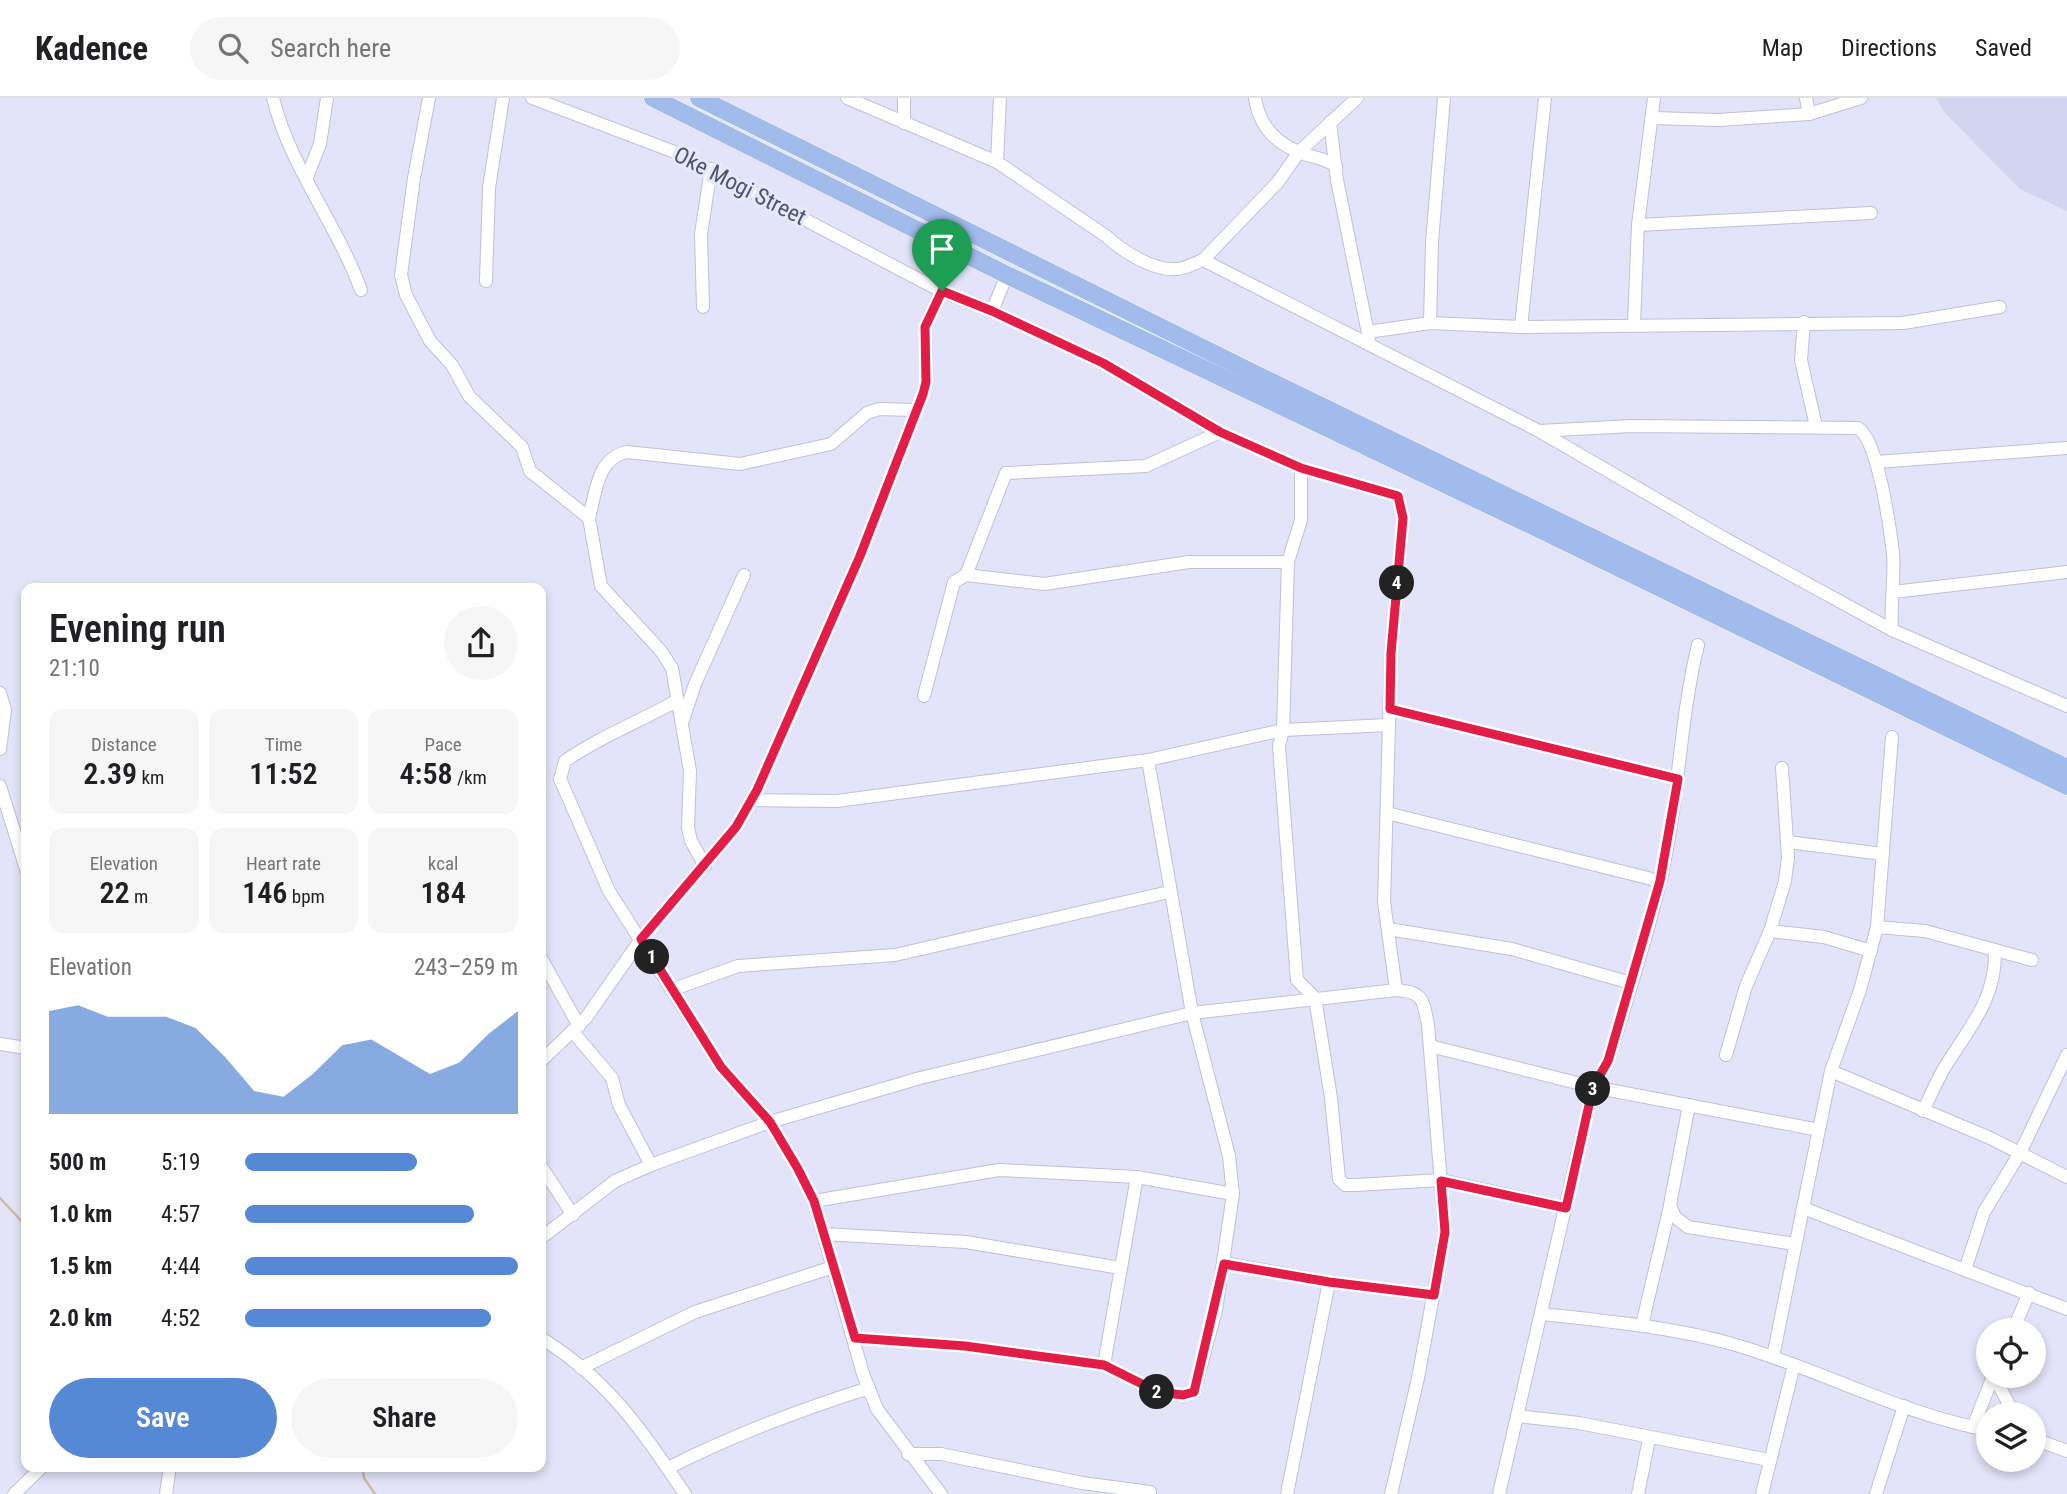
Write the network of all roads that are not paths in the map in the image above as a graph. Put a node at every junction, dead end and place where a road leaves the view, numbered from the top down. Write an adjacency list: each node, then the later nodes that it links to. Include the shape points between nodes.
1 (273, 98): 26 (street, via 292,153)
2 (327, 98): 26 (street, via 320,144)
3 (429, 98): 49 (street, via 401,275 406,295 430,341 452,365 468,396 522,447 530,471)
4 (503, 98): 31 (street, via 489,188)
5 (532, 98): 25 (street, Oke Mogi Street)
6 (653, 98): 30 (highway)
7 (699, 98): 69 (highway)
8 (847, 98): 21 (street)
9 (904, 98): 21 (street)
10 (1000, 98): 23 (street)
11 (1255, 98): 22 (street, via 1262,125)
12 (1357, 98): 20 (street)
13 (1444, 98): 38 (street)
14 (1545, 98): 40 (street)
15 (1654, 98): 19 (street)
16 (1807, 98): 18 (street)
17 (1861, 98): 18 (street)
18 (1809, 114): 19 (street, via 1718,120)
19 (1653, 118): 28 (street)
20 (1330, 122): 22 (street); 24 (street)
21 (904, 123): 23 (street)
22 (1298, 152): 24 (street); 29 (street, via 1278,183)
23 (997, 162): 29 (street, via 1121,250 1177,269)
24 (1335, 166): 41 (street)
25 (711, 169): 33 (street, Oke Mogi Street); 34 (street, via 701,234)
26 (307, 177): 32 (street)
27 (1871, 213): 28 (street)
28 (1638, 225): 39 (street)
29 (1203, 260): 41 (street)
30 (1007, 275): 36 (street); 72 (highway)
31 (486, 281)
32 (361, 290)
33 (942, 291): 36 (street, Oke Mogi Street); 42 (street, via 925,327 926,382)
34 (703, 307)
35 (2000, 307): 37 (street, via 1903,323)
36 (992, 311): 45 (street, Oke Mogi Street, via 1103,363)
37 (1804, 322): 39 (street); 43 (street, via 1801,360)
38 (1430, 323): 40 (street); 41 (street)
39 (1634, 324): 40 (street)
40 (1521, 327)
41 (1368, 337): 44 (street)
42 (915, 410): 49 (street, via 880,408 867,413 831,444 757,463 613,454 603,466); 73 (street, via 860,556)
43 (1816, 426): 44 (street); 47 (street, via 1857,428 1865,435)
44 (1539, 431): 55 (street)
45 (1220, 432): 48 (street, Oke Mogi Street); 53 (street, via 1146,466 1006,473)
46 (2067, 448): 47 (street)
47 (1876, 462): 54 (street, via 1893,554)
48 (1301, 468): 50 (street, via 1301,520); 61 (street, Oke Mogi Street, via 1398,496 1403,518)
49 (589, 519): 59 (street, via 601,586 669,660)
50 (1288, 562): 53 (street, via 1189,562 1044,584); 64 (street)
51 (2067, 572): 54 (street)
52 (744, 575): 62 (street)
53 (966, 575): 58 (street, via 954,582)
54 (1893, 592): 55 (street)
55 (1892, 630): 60 (street)
56 (1699, 645): 70 (street, via 1689,684)
57 (0, 693): 66 (street, via 5,710)
58 (925, 695)
59 (676, 701): 62 (street); 84 (street, via 591,743 561,766 560,779 604,883)
60 (2067, 705)
61 (1390, 709): 63 (street); 70 (street)
62 (682, 723): 78 (street, via 691,781 688,828)
63 (1389, 725): 64 (street); 74 (street)
64 (1283, 730): 67 (street); 92 (street, via 1279,746 1297,980)
65 (1892, 737): 77 (street)
66 (0, 749)
67 (1148, 760): 73 (street, via 837,801); 80 (street)
68 (1782, 768): 75 (street)
69 (2067, 768)
70 (1678, 779): 79 (street)
71 (0, 786): 76 (street)
72 (2067, 786)
73 (751, 800): 78 (street)
74 (1387, 813): 79 (street); 82 (street, via 1384,901)
75 (1788, 842): 77 (street); 83 (street, via 1785,881)
76 (21, 853)
77 (1884, 854): 81 (street)
78 (705, 866): 84 (street)
79 (1660, 881): 89 (street)
80 (1169, 892): 90 (street, via 895,955 738,965); 93 (street)
81 (1877, 927): 85 (street, via 1926,931); 86 (street)
82 (1388, 929): 89 (street, via 1512,948); 91 (street)
83 (1770, 931): 86 (street, via 1824,937); 98 (street, via 1746,986)
84 (641, 939): 90 (street); 94 (street)
85 (1995, 950): 87 (street); 104 (street, via 1995,974 1975,1026 1948,1062)
86 (1871, 951): 101 (street)
87 (2032, 960)
88 (546, 976): 94 (street)
89 (1631, 982): 102 (street, via 1608,1061)
90 (671, 990): 105 (street, via 731,1082)
91 (1396, 990): 92 (street); 96 (street, via 1413,991 1423,1000)
92 (1315, 998): 93 (street); 112 (street, via 1339,1179 1345,1185)
93 (1192, 1013): 105 (street, via 920,1078); 113 (street, via 1228,1156)
94 (576, 1029): 100 (street); 108 (street, via 612,1078 619,1105)
95 (0, 1044): 97 (street)
96 (1430, 1046): 102 (street); 112 (street)
97 (21, 1047)
98 (1726, 1055)
99 (2067, 1055): 107 (street)
100 (546, 1056)
101 (1831, 1071): 104 (street); 106 (street)
102 (1593, 1087): 103 (street); 116 (street)
103 (1689, 1105): 106 (street); 115 (street)
104 (1923, 1111): 107 (street)
105 (770, 1122): 108 (street); 114 (street)
106 (1819, 1130): 117 (street)
107 (2020, 1153): 111 (street); 125 (street, via 1984,1212)
108 (651, 1165): 118 (street, via 615,1181)
109 (546, 1174): 118 (street)
110 (1137, 1177): 113 (street); 114 (street, via 999,1170); 124 (street)
111 (2067, 1177)
112 (1441, 1181): 116 (street); 128 (street, via 1445,1232)
113 (1233, 1194): 122 (street)
114 (814, 1201): 120 (street)
115 (1670, 1205): 121 (street, via 1675,1217 1688,1227); 132 (street)
116 (1566, 1208): 130 (street)
117 (1802, 1208): 121 (street); 125 (street)
118 (573, 1215): 119 (street)
119 (546, 1234)
120 (823, 1234): 123 (street); 124 (street, via 966,1241)
121 (1794, 1244): 135 (street)
122 (1224, 1264): 126 (street); 136 (street, via 1194,1392 1158,1392)
123 (833, 1267): 133 (street); 138 (street, via 695,1312)
124 (1120, 1268): 136 (street)
125 (1965, 1270): 127 (street)
126 (1329, 1282): 128 (street); 158 (street)
127 (2029, 1293): 129 (street); 131 (street)
128 (1434, 1295): 159 (street)
129 (2067, 1309)
130 (1542, 1314): 132 (street); 142 (street)
131 (2018, 1318)
132 (1642, 1325): 135 (street)
133 (855, 1338): 136 (street, via 965,1346); 139 (street)
134 (546, 1342): 138 (street)
135 (1773, 1357): 137 (street)
136 (1104, 1365)
137 (1794, 1365): 141 (street); 149 (street)
138 (581, 1368): 150 (street, via 634,1418)
139 (869, 1388): 148 (street, via 877,1409); 150 (street, via 809,1406)
140 (1988, 1388): 143 (street)
141 (1904, 1406): 143 (street); 163 (street)
142 (1517, 1416): 145 (street, via 1579,1423); 160 (street)
143 (1973, 1427): 144 (street)
144 (1976, 1428)
145 (1649, 1439): 149 (street); 161 (street)
146 (2046, 1443): 147 (street)
147 (2067, 1451)
148 (908, 1454): 153 (street, via 941,1454); 157 (street)
149 (1769, 1460): 162 (street)
150 (668, 1468): 156 (street)
151 (37, 1472): 154 (street)
152 (169, 1472): 155 (street)
153 (1150, 1492)
154 (14, 1494)
155 (166, 1494)
156 (685, 1494)
157 (941, 1494)
158 (1287, 1494)
159 (1391, 1494)
160 (1499, 1494)
161 (1638, 1494)
162 (1762, 1494)
163 (1876, 1494)

